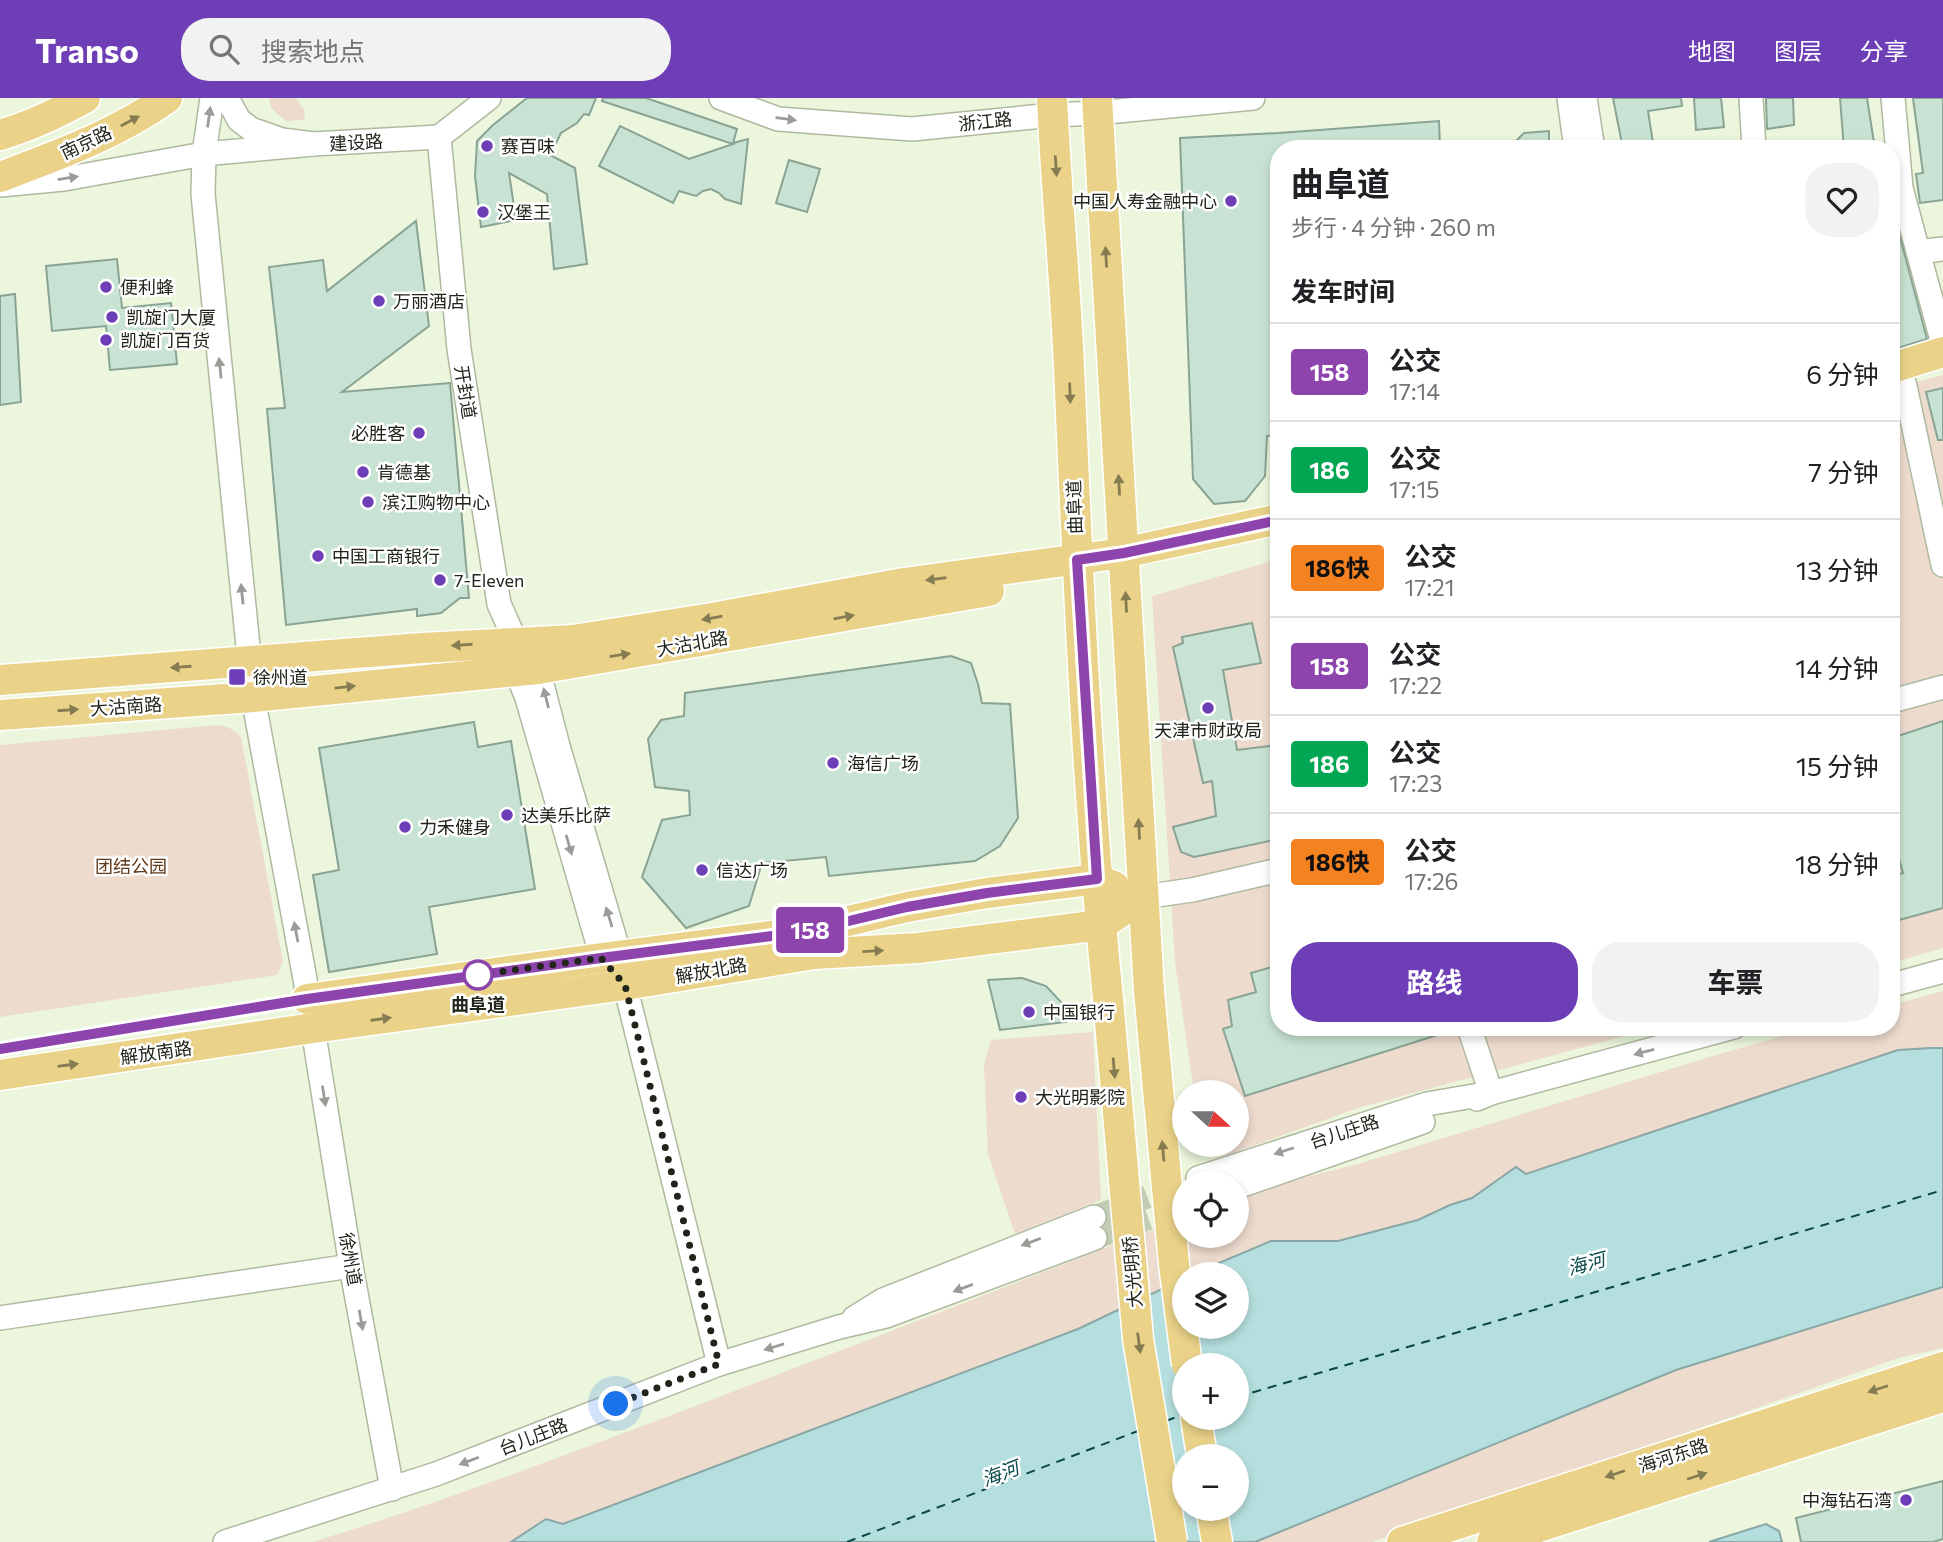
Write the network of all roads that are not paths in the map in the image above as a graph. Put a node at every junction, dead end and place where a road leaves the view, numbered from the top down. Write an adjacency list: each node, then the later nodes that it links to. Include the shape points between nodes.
1 (85, 98): 14 (main road)
2 (167, 98): 22 (main road, 南京路, one-way to 2, via 68,152)
3 (212, 98): 21 (street, one-way to 3)
4 (227, 98): 20 (street, 建设路, via 239,120 251,129)
5 (489, 98): 15 (street)
6 (721, 98): 13 (street, 浙江路, one-way to 13, via 778,120 912,129)
7 (1253, 98): 12 (street, 浙江路)
8 (1569, 98): 16 (street)
9 (1585, 98): 17 (street)
10 (1751, 98): 18 (street)
11 (1894, 98): 19 (street)
12 (1097, 105): 13 (street, 浙江路); 32 (main road, one-way to 12)
13 (1052, 106): 34 (main road, 曲阜道, one-way to 34)
14 (0, 135)
15 (439, 137): 20 (street, 建设路); 35 (street, 开封道, via 459,349 499,604)
16 (1575, 140)
17 (1592, 140)
18 (1753, 140)
19 (1895, 140)
20 (313, 144): 21 (street)
21 (204, 154): 23 (street, one-way to 21); 36 (street, one-way to 21, via 202,194)
22 (0, 177)
23 (0, 186)
24 (1900, 200): 26 (street)
25 (1943, 249): 26 (street)
26 (1918, 252): 27 (street)
27 (1943, 344)
28 (1943, 352): 29 (main road)
29 (1900, 365)
30 (1900, 376): 33 (street)
31 (1270, 522): 32 (main road, 大沽北路)
32 (1124, 553): 34 (main road, 大沽北路); 44 (main road, one-way to 32)
33 (1943, 565)
34 (1077, 568): 35 (main road, 大沽北路, via 904,583 573,640); 43 (main road, 曲阜道)
35 (523, 660): 36 (main road, 大沽北路, one-way to 36); 39 (main road, 大沽北路, one-way to 35); 46 (street, 开封道, via 527,698)
36 (249, 662): 37 (main road, 大沽南路, one-way to 37); 39 (street)
37 (0, 680)
38 (1943, 687): 40 (street)
39 (253, 696): 41 (main road, 大沽南路, one-way to 39); 50 (street, one-way to 39)
40 (1900, 699)
41 (0, 715)
42 (1270, 872): 44 (street, 解放北路)
43 (1097, 879): 44 (main road, 解放北路); 45 (main road, 曲阜道); 46 (main road, 解放北路, via 907,907 803,932)
44 (1143, 897): 45 (main road, 解放北路); 62 (main road, one-way to 44, bridge)
45 (1101, 925): 49 (main road, 解放北路, one-way to 45, via 814,954 930,947); 51 (main road, 曲阜道)
46 (611, 957): 49 (street, 开封道); 50 (main road, 解放北路)
47 (1943, 971): 48 (street)
48 (1900, 983)
49 (625, 985): 52 (main road, 解放北路, one-way to 49); 63 (street, 开封道)
50 (307, 999): 52 (street, 徐州道)
51 (1108, 999): 69 (main road, 大光明桥, one-way to 69, bridge, via 1138,1339)
52 (313, 1028): 55 (main road, 解放南路, one-way to 52); 60 (street, 徐州道, one-way to 60)
53 (1472, 1036): 56 (street)
54 (1701, 1036): 56 (street, 台儿庄路, one-way to 56)
55 (0, 1075)
56 (1491, 1093): 57 (street, 台儿庄路, one-way to 57, via 1427,1104); 58 (street, 台儿庄路, via 1431,1119)
57 (1220, 1171)
58 (1249, 1183)
59 (1095, 1228): 63 (street, 台儿庄路, one-way to 63, via 883,1300 839,1327)
60 (351, 1266): 61 (street); 66 (street, 徐州道, one-way to 66)
61 (0, 1318)
62 (1186, 1353)
63 (719, 1364): 66 (street, 台儿庄路, one-way to 66)
64 (1943, 1367): 71 (main road, 海河东路, one-way to 71)
65 (1943, 1397): 72 (main road, 海河东路, one-way to 65)
66 (392, 1489): 68 (street, 台儿庄路)
67 (1213, 1521): 70 (main road)
68 (225, 1542)
69 (1171, 1542)
70 (1217, 1542)
71 (1402, 1542)
72 (1492, 1542)

